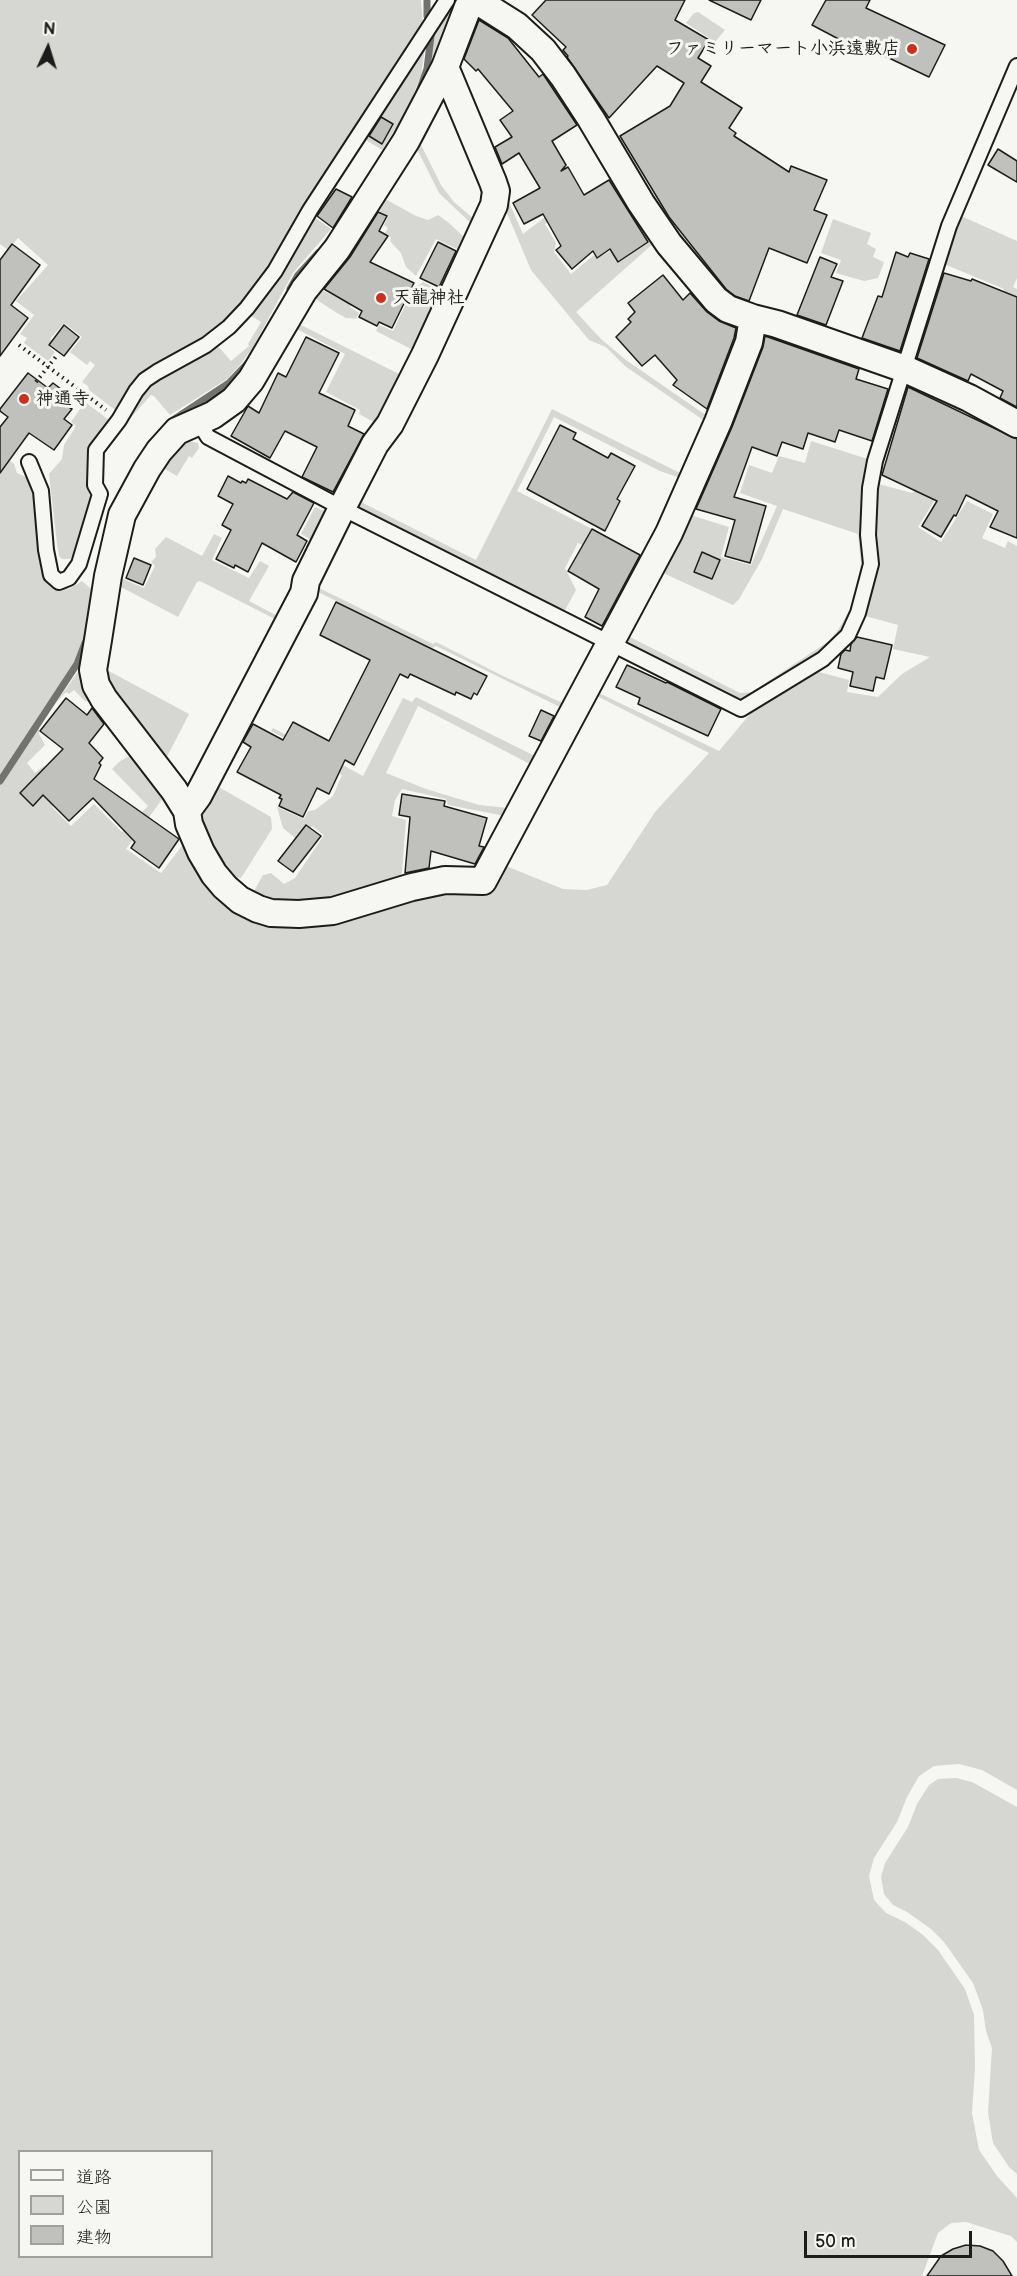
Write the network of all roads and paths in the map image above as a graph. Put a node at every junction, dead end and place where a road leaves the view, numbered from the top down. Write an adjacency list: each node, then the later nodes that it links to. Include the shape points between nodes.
1 (447, 0): 11 (lane, via 310,210 275,271 247,308 206,345 145,381)
2 (475, 0): 4 (street, via 468,7); 5 (street, via 517,26 543,50 669,244 716,300)
3 (1017, 66): 9 (lane, via 949,226)
4 (445, 67): 12 (street, via 406,141 337,249 304,290 251,381 234,400); 16 (street, via 494,182 494,205 415,375)
5 (753, 318): 9 (street); 17 (street, via 745,352 718,422 669,533)
6 (19, 345): 8 (path)
7 (58, 354): 8 (path)
8 (48, 367): 10 (path); 11 (path)
9 (905, 369): 13 (street); 17 (lane, via 870,488 871,564 865,592 848,635 823,659 741,709)
10 (36, 382)
11 (119, 420): 15 (lane, via 96,450 94,485)
12 (198, 421): 15 (street, via 177,431); 16 (lane, via 208,437)
13 (1017, 424)
14 (29, 462): 15 (lane, via 41,491 51,575 59,582 69,578 79,564)
15 (115, 497): 18 (street, via 122,515 93,670 96,685)
16 (342, 508): 17 (lane); 18 (street, via 306,581 304,593)
17 (609, 642): 18 (street, via 483,881 445,880 333,910 271,913 240,900 213,874 189,824)
18 (188, 811)

